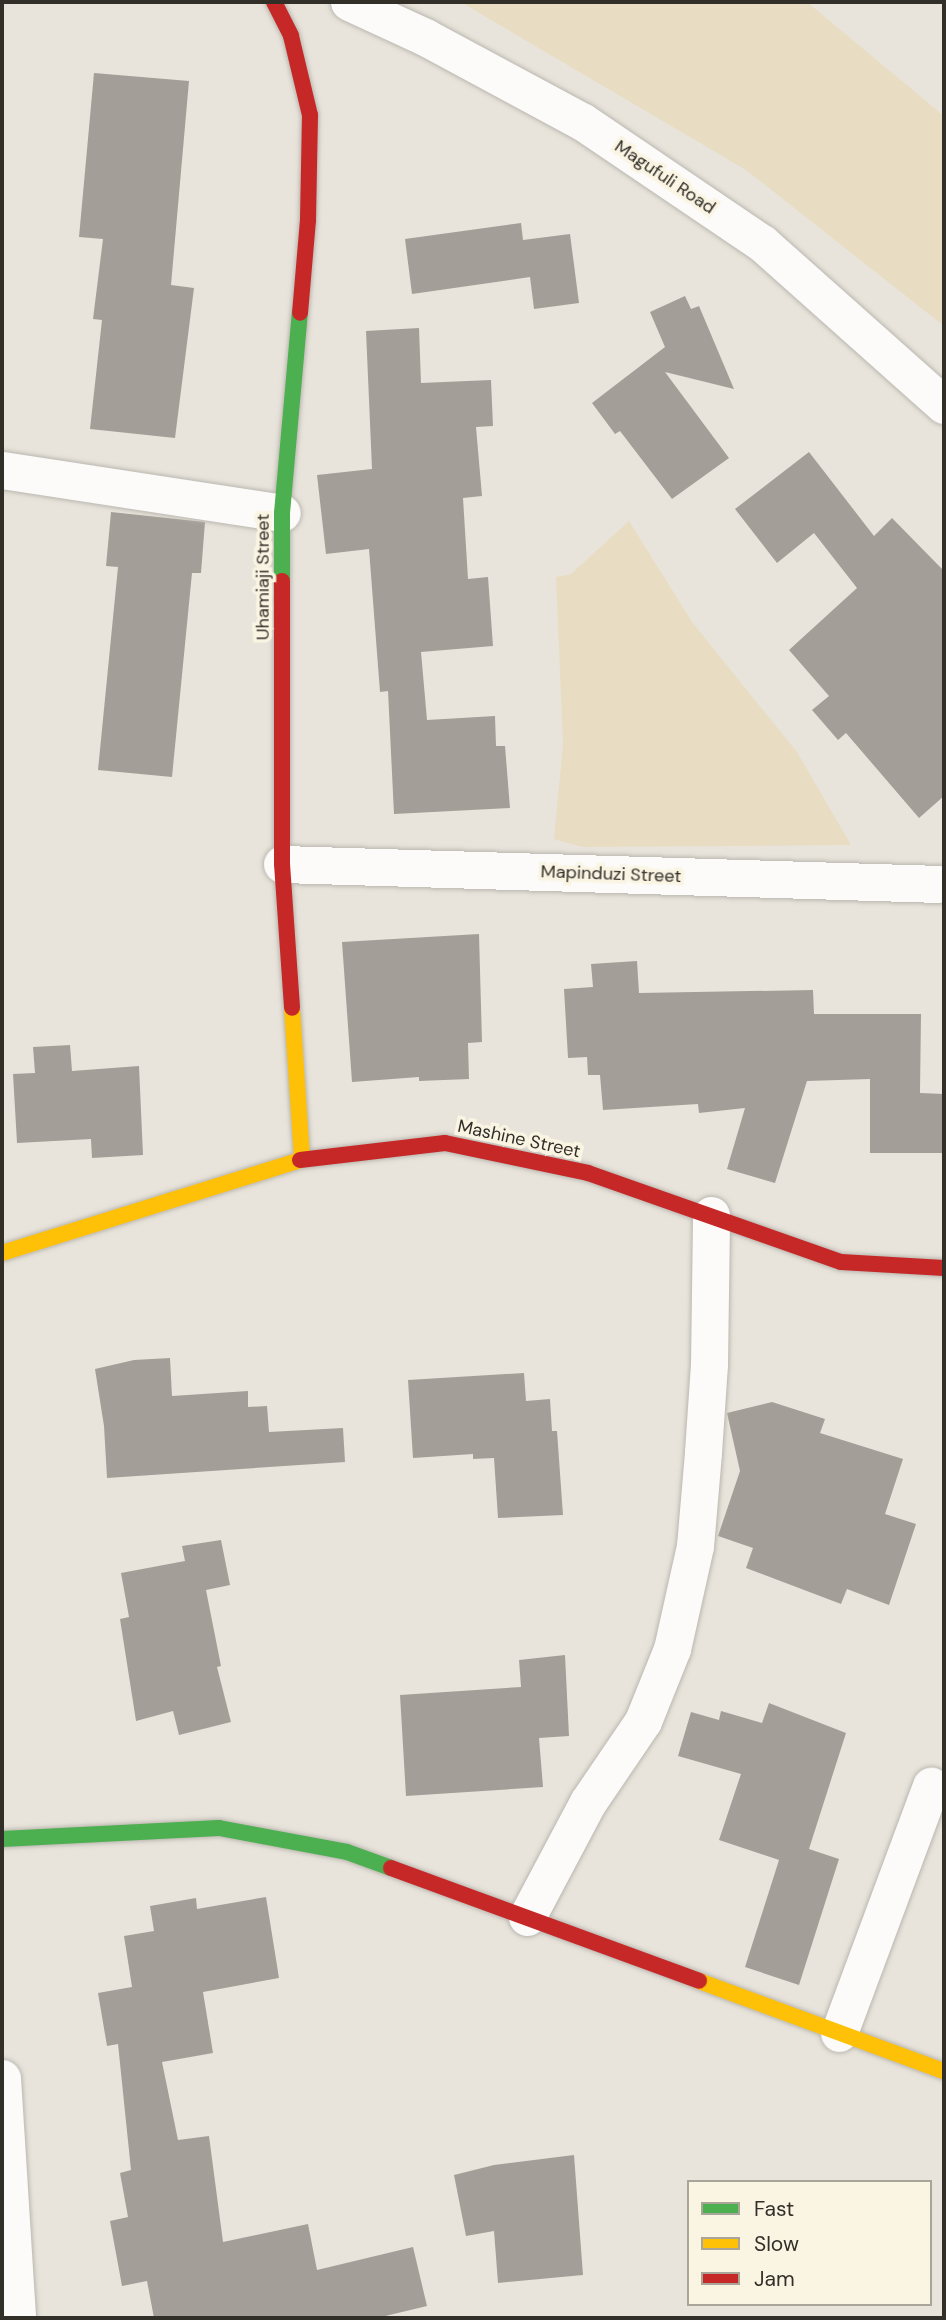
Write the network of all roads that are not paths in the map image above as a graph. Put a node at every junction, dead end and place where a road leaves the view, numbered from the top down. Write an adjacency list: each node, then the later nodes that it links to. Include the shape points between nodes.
1 (274, 2): 5 (street, Uhamiaji Street, via 291,36 310,115 308,220)
2 (349, 2): 3 (street, Magufuli Road, via 571,115 628,152 762,243)
3 (944, 405)
4 (2, 470): 5 (street)
5 (282, 513): 6 (street, Uhamiaji Street)
6 (282, 864): 7 (street, Mapinduzi Street); 8 (street, Uhamiaji Street)
7 (940, 884)
8 (302, 1159): 9 (street, Mashine Street, via 445,1143 588,1173); 10 (street, Mashine Street)
9 (711, 1215): 11 (street, Mashine Street, via 841,1262); 14 (street, via 709,1364 696,1533 672,1649 643,1721 588,1802)
10 (2, 1253)
11 (944, 1268)
12 (931, 1786): 15 (street)
13 (2, 1839): 14 (street, via 219,1828 347,1852)
14 (527, 1917): 15 (street)
15 (839, 2033): 16 (street)
16 (944, 2071)
17 (2, 2078): 18 (street)
18 (18, 2318)

